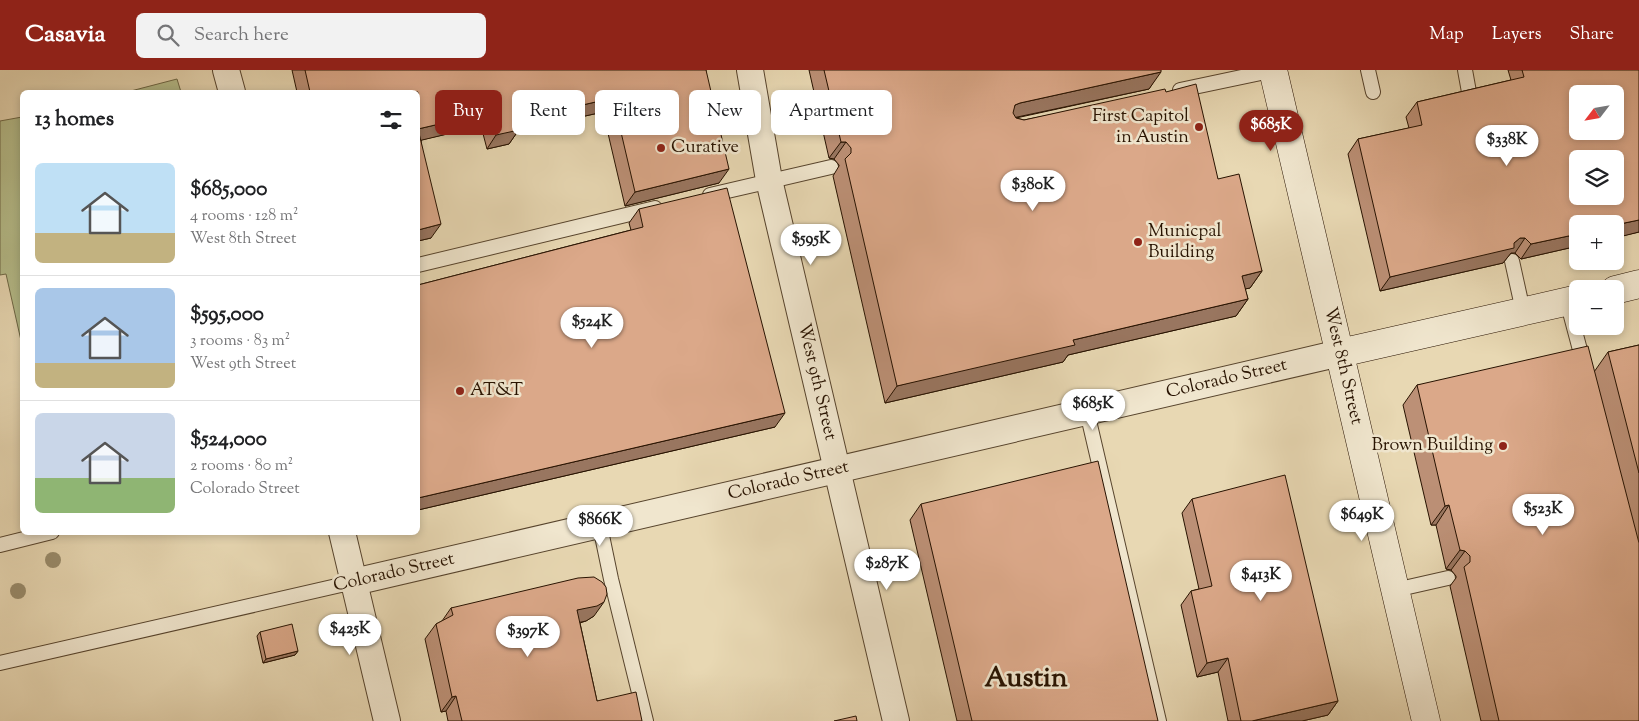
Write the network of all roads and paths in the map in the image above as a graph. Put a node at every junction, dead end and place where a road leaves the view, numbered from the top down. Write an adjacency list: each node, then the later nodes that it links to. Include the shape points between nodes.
1 (226, 70): 6 (street)
2 (750, 70): 11 (street, West 9th Street)
3 (1274, 70): 7 (lane); 21 (main road, West 8th Street)
4 (1368, 70): 8 (lane)
5 (1464, 70): 9 (lane)
6 (231, 90)
7 (1172, 92)
8 (1373, 92)
9 (1469, 92)
10 (831, 167): 11 (lane)
11 (769, 180): 12 (lane); 24 (street, West 9th Street)
12 (700, 197)
13 (671, 204): 15 (lane)
14 (1512, 261): 19 (lane)
15 (420, 265)
16 (1639, 284): 17 (main road)
17 (1624, 288)
18 (1569, 301): 19 (main road, Colorado Street)
19 (1523, 311): 21 (main road, Colorado Street)
20 (1579, 335): 22 (lane)
21 (1340, 353): 23 (street, Colorado Street); 31 (main road, West 8th Street)
22 (1588, 383)
23 (1087, 412): 24 (street, Colorado Street); 36 (lane)
24 (837, 470): 25 (street, Colorado Street); 35 (street, West 9th Street)
25 (600, 526): 30 (street, Colorado Street); 34 (lane)
26 (41, 535): 28 (lane)
27 (343, 535): 30 (street)
28 (0, 546)
29 (1448, 578): 31 (lane)
30 (354, 582): 32 (lane, Colorado Street); 33 (street)
31 (1395, 590): 37 (main road, West 8th Street)
32 (0, 663)
33 (386, 721)
34 (646, 721)
35 (896, 721)
36 (1159, 721)
37 (1426, 721)

